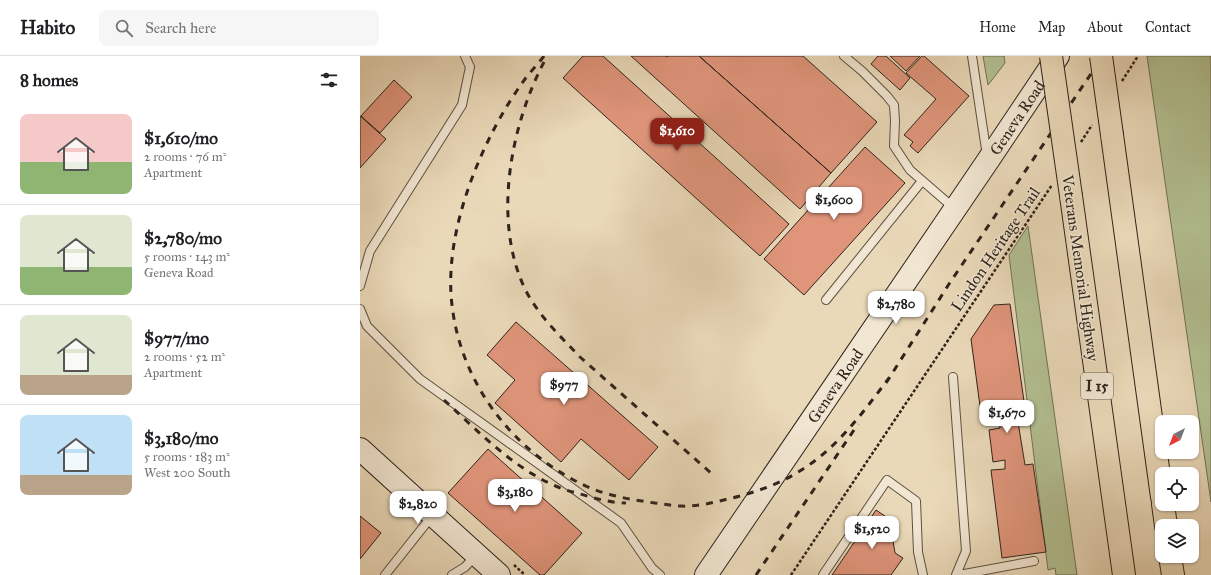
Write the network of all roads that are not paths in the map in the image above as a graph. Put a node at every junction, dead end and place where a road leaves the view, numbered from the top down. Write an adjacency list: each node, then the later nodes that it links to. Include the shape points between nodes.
1 (465, 56): 10 (lane, via 470,67 462,105 370,251)
2 (844, 56): 8 (lane, via 894,104 894,146 910,170)
3 (972, 56): 7 (lane)
4 (1051, 56): 28 (highway, Veterans Memorial Highway / I 15, bridge)
5 (1058, 56): 7 (main road, Geneva Road)
6 (1100, 56): 15 (highway, bridge)
7 (987, 162): 9 (main road, Geneva Road)
8 (922, 181): 9 (lane); 11 (lane)
9 (955, 209): 24 (main road, Geneva Road)
10 (360, 286)
11 (826, 300)
12 (360, 309): 23 (lane, via 367,326 420,379 621,523 652,568)
13 (953, 377): 27 (lane, via 966,551)
14 (360, 449): 16 (main road)
15 (1158, 467)
16 (433, 515): 17 (main road); 20 (lane)
17 (476, 554): 21 (lane, via 465,567); 22 (main road)
18 (1034, 561): 27 (lane)
19 (1171, 563): 29 (highway)
20 (385, 575)
21 (452, 575)
22 (499, 575)
23 (660, 575)
24 (706, 575)
25 (822, 575): 26 (lane, via 887,480 916,501 918,552)
26 (923, 575)
27 (958, 575)
28 (1124, 575)
29 (1173, 575)

